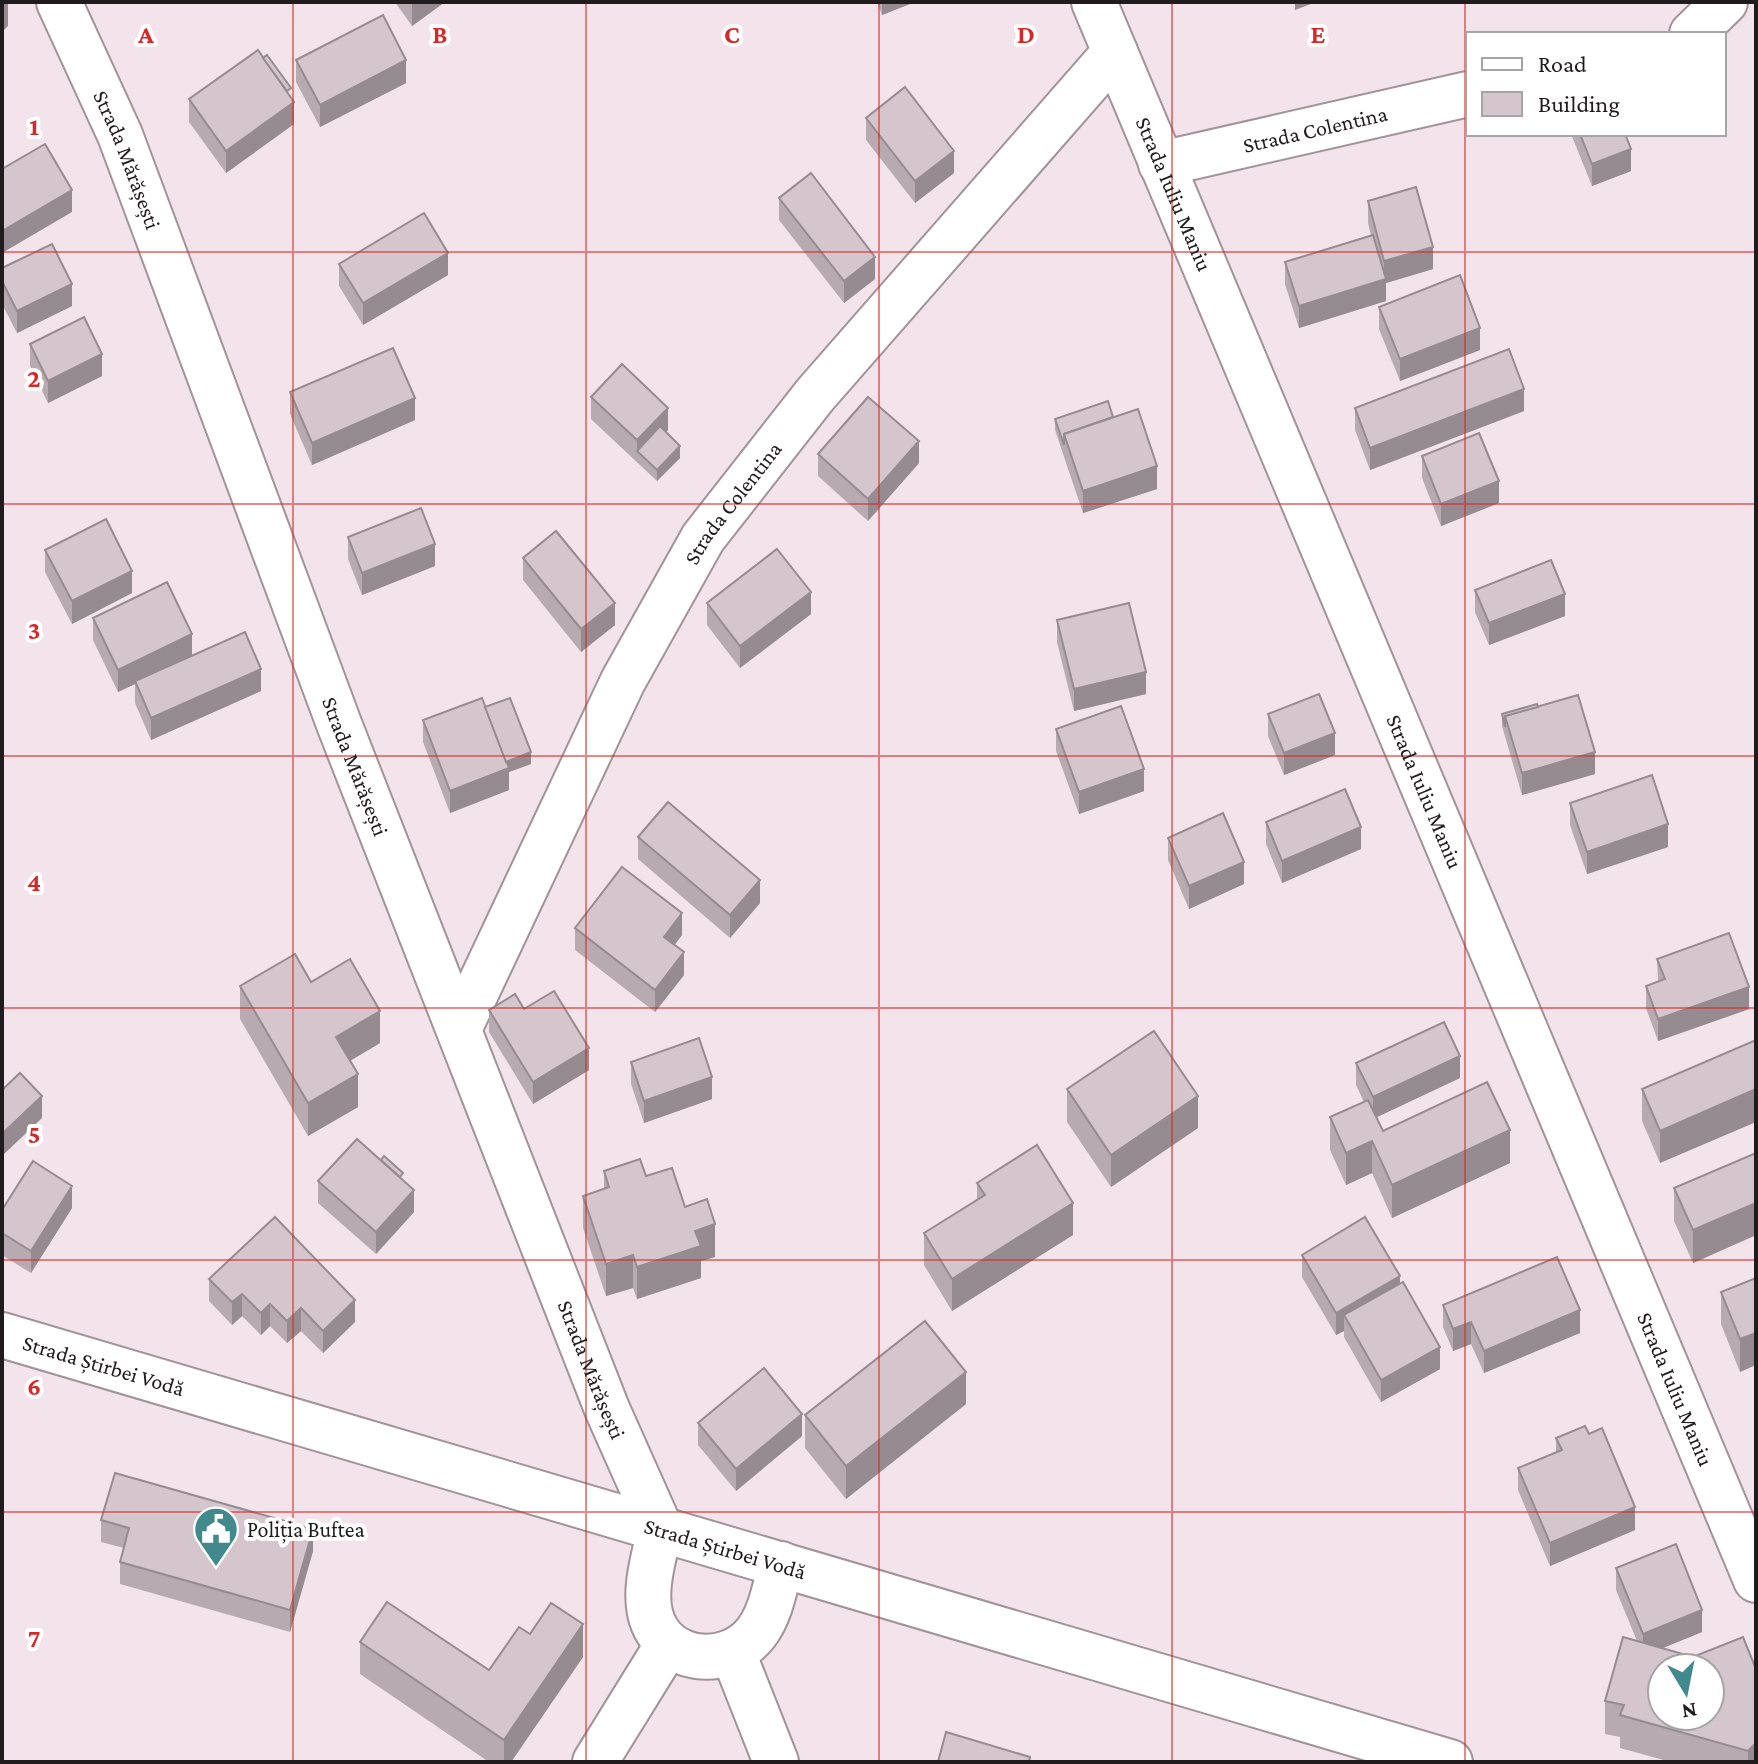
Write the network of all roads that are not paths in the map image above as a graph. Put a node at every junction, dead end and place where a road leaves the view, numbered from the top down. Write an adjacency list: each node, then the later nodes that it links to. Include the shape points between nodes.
1 (59, 2): 8 (street, Strada Mărășești, via 120,135 248,488)
2 (1094, 2): 5 (street, Strada Iuliu Maniu)
3 (1725, 2): 4 (street)
4 (1694, 32)
5 (1115, 52): 7 (street, Strada Iuliu Maniu); 8 (street, Strada Colentina, via 815,395 703,538 623,681)
6 (1466, 94): 7 (street, Strada Colentina)
7 (1161, 164): 12 (street, Strada Iuliu Maniu)
8 (460, 1027): 10 (street, Strada Mărășești, via 601,1394)
9 (2, 1335): 10 (street, Strada Știrbei Vodă)
10 (660, 1528): 11 (street, Strada Știrbei Vodă); 13 (street, via 650,1614)
11 (781, 1564): 14 (street, via 759,1630); 17 (street, Strada Știrbei Vodă)
12 (1756, 1580)
13 (668, 1644): 14 (street, via 699,1658); 15 (street)
14 (733, 1653): 16 (street)
15 (595, 1762)
16 (776, 1762)
17 (1450, 1762)

